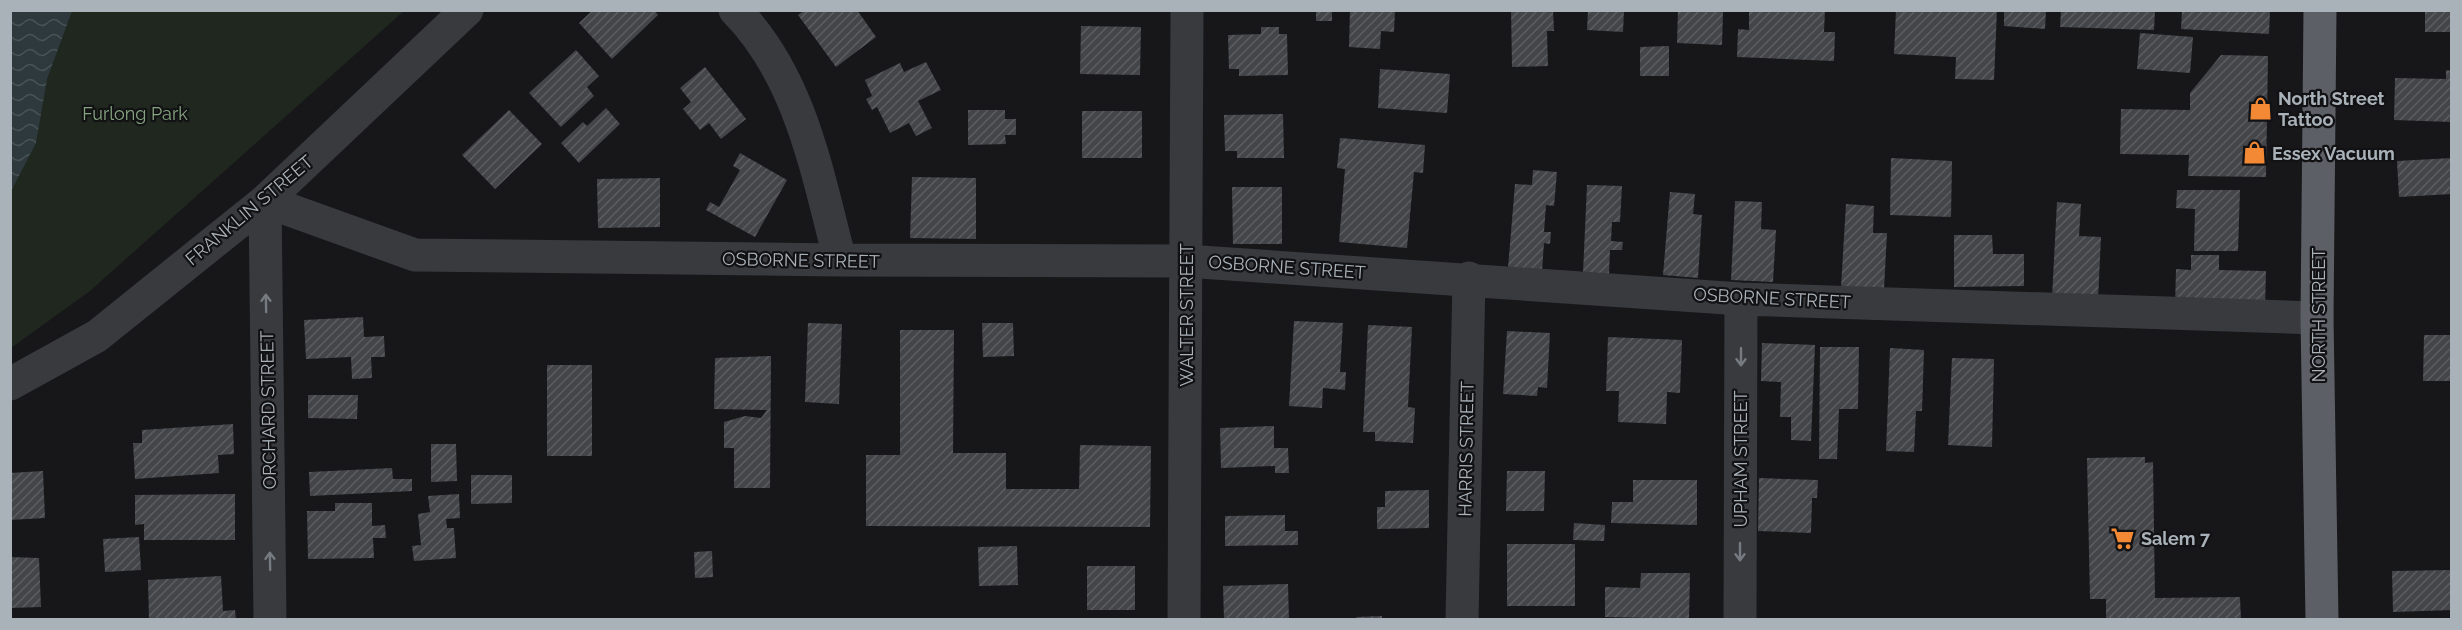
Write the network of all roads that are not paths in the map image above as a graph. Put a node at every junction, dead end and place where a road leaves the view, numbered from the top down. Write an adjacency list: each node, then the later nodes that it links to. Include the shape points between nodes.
1 (467, 10): 5 (street, FRANKLIN STREET)
2 (735, 10): 6 (street, via 776,64 807,134)
3 (1187, 10): 7 (street, WALTER STREET)
4 (2320, 10): 10 (highway, NORTH STREET)
5 (265, 201): 6 (street, OSBORNE STREET, via 416,255); 11 (street, FRANKLIN STREET, via 97,336); 12 (street, ORCHARD STREET, one-way to 5)
6 (840, 260): 7 (street, OSBORNE STREET)
7 (1186, 261): 8 (street, OSBORNE STREET); 13 (street, WALTER STREET)
8 (1469, 279): 9 (street, OSBORNE STREET); 14 (street, HARRIS STREET)
9 (1741, 299): 10 (street, OSBORNE STREET); 15 (street, UPHAM STREET, one-way to 15)
10 (2317, 318): 16 (highway, NORTH STREET)
11 (10, 384)
12 (270, 620)
13 (1184, 620)
14 (1462, 620)
15 (1740, 620)
16 (2322, 620)

